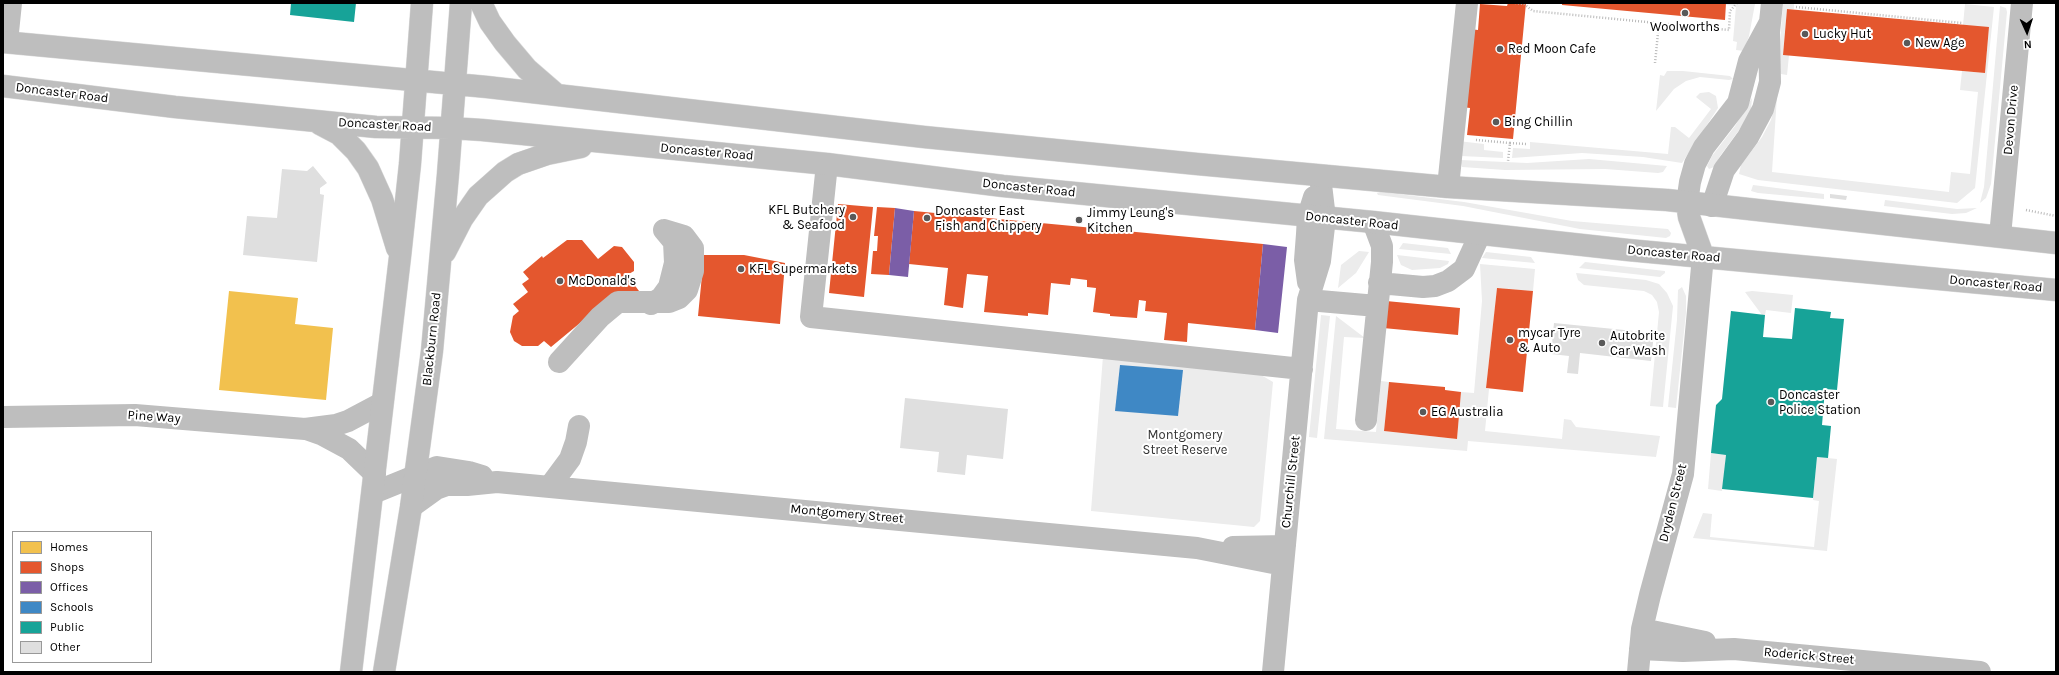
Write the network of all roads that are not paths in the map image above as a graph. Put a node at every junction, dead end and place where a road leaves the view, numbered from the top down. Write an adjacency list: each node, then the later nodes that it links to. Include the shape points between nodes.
1 (11, 3): 8 (main road)
2 (422, 3): 10 (main road)
3 (461, 3): 12 (main road, Blackburn Road)
4 (481, 3): 14 (main road, via 490,22 505,43 527,69)
5 (1467, 3): 21 (main road)
6 (2022, 3): 28 (main road, Devon Drive)
7 (1771, 12): 9 (main road); 11 (main road, Dryden Street)
8 (5, 42): 10 (main road)
9 (1744, 79): 11 (main road); 22 (main road, via 1738,103 1704,147 1695,164)
10 (415, 80): 12 (main road); 16 (main road)
11 (1770, 82): 23 (main road, Dryden Street, via 1757,122 1724,170)
12 (454, 84): 14 (main road); 17 (main road, Blackburn Road)
13 (3, 86): 15 (main road, Doncaster Road)
14 (557, 95): 20 (main road, via 924,137)
15 (315, 121): 16 (main road, Doncaster Road); 31 (main road, via 339,134 368,168 382,199)
16 (412, 128): 17 (main road, Doncaster Road); 31 (main road)
17 (451, 128): 18 (main road, Doncaster Road); 32 (main road, Blackburn Road)
18 (603, 142): 19 (main road, Doncaster Road); 32 (main road, via 547,154 504,172 478,196 462,219)
19 (826, 164): 24 (main road, Doncaster Road, via 1003,186); 38 (main road, via 811,316)
20 (1320, 176): 21 (main road); 24 (main road, Churchill Street)
21 (1448, 187): 22 (main road)
22 (1687, 203): 23 (main road); 30 (main road, via 1689,217)
23 (1712, 206): 28 (main road); 30 (main road, Dryden Street)
24 (1317, 217): 25 (main road, Doncaster Road); 35 (main road, Churchill Street, via 1305,260)
25 (1373, 222): 27 (main road, Doncaster Road); 33 (main road, via 1382,246)
26 (664, 230): 37 (main road, via 674,242 675,263 669,287 661,298 651,304 618,302 600,317)
27 (1480, 234): 30 (main road, Doncaster Road); 33 (main road, via 1464,269 1448,282 1423,287)
28 (2000, 236): 29 (main road)
29 (2056, 243)
30 (1703, 256): 34 (main road, Doncaster Road); 50 (main road, Dryden Street, via 1683,474 1659,557)
31 (400, 257): 39 (main road)
32 (440, 263): 44 (main road, Blackburn Road, via 432,351)
33 (1380, 283): 36 (main road)
34 (2056, 290)
35 (1308, 296): 36 (main road); 38 (main road, Churchill Street)
36 (1377, 306): 41 (main road)
37 (559, 362)
38 (1302, 369): 49 (main road, Churchill Street)
39 (382, 403): 43 (main road, Pine Way, via 348,421); 46 (main road)
40 (3, 417): 43 (main road, Pine Way, via 135,415)
41 (1366, 420)
42 (579, 426): 47 (main road, via 570,459)
43 (305, 429): 46 (main road, Pine Way, via 349,449)
44 (415, 476): 45 (main road, Montgomery Street, via 437,467 469,472); 46 (main road, Montgomery Street); 48 (main road, Blackburn Road)
45 (497, 482): 47 (main road, Montgomery Street); 48 (main road, Montgomery Street, via 447,485 436,489)
46 (374, 483): 51 (main road)
47 (550, 486): 49 (main road, Montgomery Street)
48 (411, 507): 52 (main road, Blackburn Road)
49 (1284, 556): 53 (main road, Churchill Street)
50 (1641, 639): 54 (main road, Dryden Street); 55 (main road, Roderick Street, via 1685,637 1734,649)
51 (351, 672)
52 (384, 672)
53 (1273, 672)
54 (1638, 672)
55 (1980, 672)

